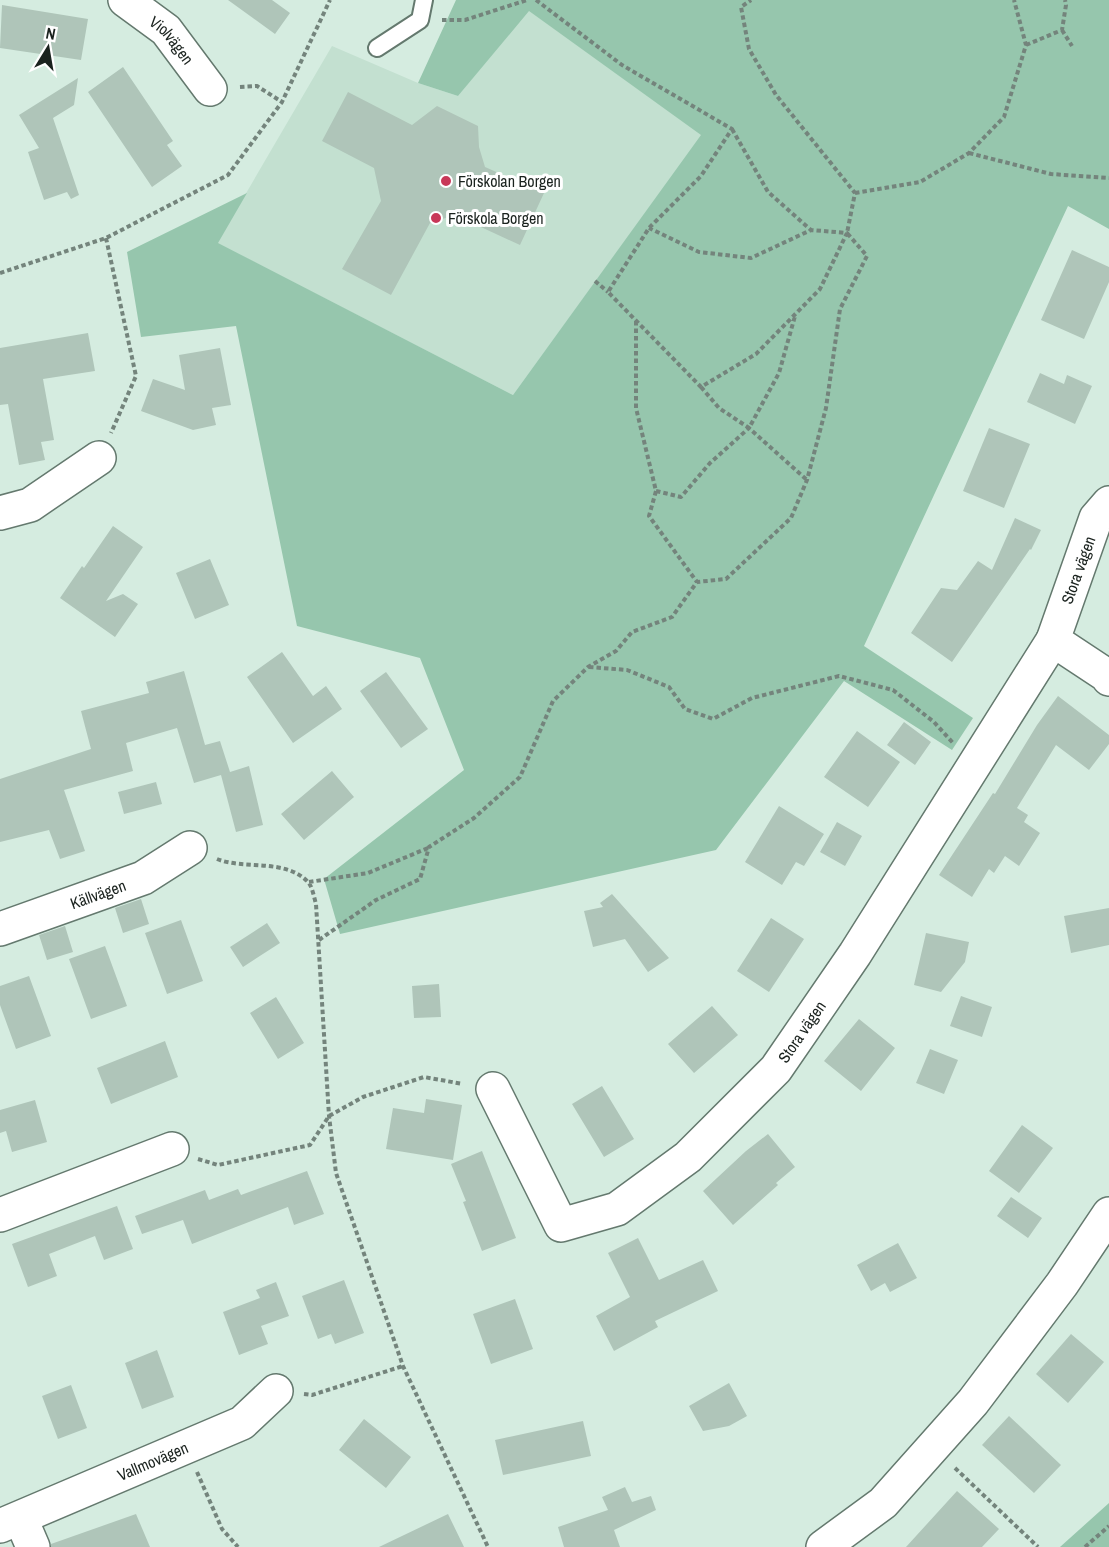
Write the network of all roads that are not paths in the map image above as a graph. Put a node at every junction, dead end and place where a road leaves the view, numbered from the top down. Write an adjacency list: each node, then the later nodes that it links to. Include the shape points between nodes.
1 (125, 0): 4 (street, Violvägen, via 166,30)
2 (424, 0): 3 (lane, via 420,20)
3 (377, 48)
4 (210, 89)
5 (99, 458): 7 (street, via 30,505)
6 (1109, 503): 8 (street, Stora vägen, via 1096,518)
7 (0, 513)
8 (1053, 640): 9 (street); 12 (street, Stora vägen, via 855,954 776,1069 688,1157 617,1209 561,1225)
9 (1109, 679)
10 (190, 848): 11 (street, Källvägen, via 143,878)
11 (0, 929)
12 (493, 1089)
13 (172, 1149): 15 (street)
14 (1109, 1214): 18 (street, via 973,1402 883,1503)
15 (0, 1215)
16 (276, 1391): 17 (street, Vallmovägen, via 242,1424 186,1447)
17 (18, 1531)
18 (824, 1547)

